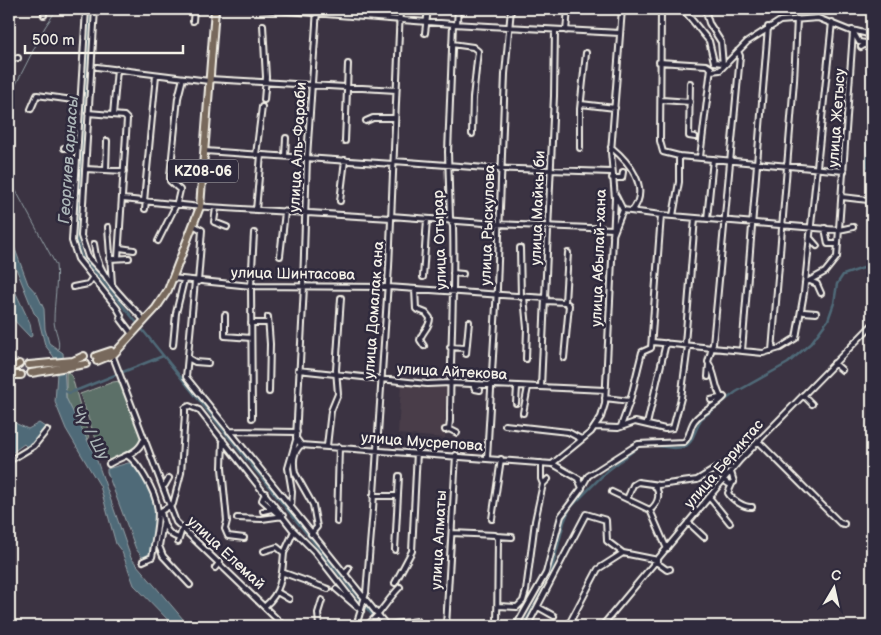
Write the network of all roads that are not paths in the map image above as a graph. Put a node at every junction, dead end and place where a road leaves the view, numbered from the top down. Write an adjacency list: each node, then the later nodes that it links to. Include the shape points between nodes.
1 (44, 9): 18 (street)
2 (86, 9): 60 (street)
3 (95, 9): 66 (street)
4 (194, 9): 21 (street)
5 (215, 9): 52 (highway, KZ08-06)
6 (262, 9): 7 (street)
7 (267, 9): 17 (street)
8 (400, 9): 20 (street, улица Домалак ана)
9 (428, 9): 22 (street)
10 (458, 9): 24 (street, улица Отырар)
11 (511, 9): 26 (street, улица Рыскулова)
12 (568, 9): 29 (street)
13 (622, 9): 32 (street, улица Абылай-хана)
14 (661, 9): 42 (street)
15 (683, 9): 45 (street, via 709,41 714,62)
16 (705, 9): 45 (street, via 709,23 721,42)
17 (317, 11): 20 (street); 55 (street, улица Аль-Фараби)
18 (44, 15)
19 (797, 19): 23 (street, via 818,18); 27 (street, via 780,21); 91 (street)
20 (399, 20): 22 (street); 57 (street, улица Домалак ана)
21 (193, 21)
22 (426, 22): 24 (street); 31 (street)
23 (832, 22): 30 (street); 94 (street)
24 (455, 24): 26 (street); 36 (street, улица Отырар)
25 (263, 25): 53 (street)
26 (510, 27): 28 (street); 93 (street, улица Рыскулова)
27 (768, 27): 38 (street); 89 (street)
28 (555, 30): 29 (street); 97 (street, улица Майкы би)
29 (566, 31): 32 (street)
30 (853, 32): 33 (street); 35 (street, via 859,42); 98 (street, улица Жетысу)
31 (425, 33)
32 (620, 33): 64 (street, улица Абылай-хана)
33 (872, 35)
34 (872, 40): 35 (street)
35 (866, 43): 37 (street)
36 (452, 44): 70 (street, via 473,47 478,51); 90 (street, улица Отырар)
37 (861, 47)
38 (738, 51): 45 (street); 87 (street)
39 (586, 53): 62 (street)
40 (18, 58): 41 (street)
41 (9, 59)
42 (659, 62): 48 (street, via 706,65); 59 (street)
43 (120, 63): 47 (street)
44 (348, 64): 56 (street)
45 (723, 66): 48 (street); 50 (street)
46 (97, 67): 47 (street)
47 (118, 69): 49 (street); 67 (street)
48 (712, 69): 84 (street)
49 (156, 74): 51 (street); 105 (street)
50 (725, 74)
51 (183, 78): 52 (street); 107 (street, via 170,176 170,181 180,189)
52 (209, 80): 53 (street); 78 (highway, KZ08-06)
53 (265, 82): 55 (street); 58 (street)
54 (690, 83): 61 (street)
55 (313, 84): 56 (street); 83 (street, улица Аль-Фараби)
56 (346, 87): 57 (street); 74 (street)
57 (396, 90): 68 (street, улица Домалак ана)
58 (264, 100)
59 (662, 100): 61 (street); 82 (street, via 660,147 665,154)
60 (80, 102): 65 (street, via 37,94); 75 (street)
61 (690, 102): 71 (street, via 689,136)
62 (581, 104): 64 (street); 77 (street)
63 (262, 107): 80 (street)
64 (615, 108): 76 (street, улица Абылай-хана)
65 (31, 109)
66 (88, 113): 67 (street); 92 (street)
67 (113, 115): 96 (street, via 127,119)
68 (395, 118): 69 (street); 88 (street, улица Домалак ана)
69 (366, 121)
70 (472, 134)
71 (695, 137)
72 (286, 138): 81 (street)
73 (107, 141): 95 (street)
74 (344, 141)
75 (78, 146): 79 (street); 79 (street, via 67,148)
76 (611, 147): 99 (street, улица Абылай-хана); 116 (street, via 628,163 639,187 639,200)
77 (580, 148)
78 (204, 151): 80 (street); 108 (highway, KZ08-06)
79 (77, 155): 155 (street, via 72,241 76,255)
80 (258, 155): 81 (street); 112 (street)
81 (285, 156): 83 (street)
82 (679, 156): 84 (street); 118 (street)
83 (308, 157): 86 (street); 115 (street, улица Аль-Фараби)
84 (700, 158): 85 (street)
85 (713, 158): 87 (street); 122 (street)
86 (344, 160): 88 (street); 106 (street)
87 (731, 160): 89 (street); 124 (street)
88 (393, 163): 90 (street); 119 (street, улица Домалак ана)
89 (756, 163): 91 (street); 125 (street)
90 (448, 166): 93 (street); 123 (street, улица Отырар)
91 (787, 166): 94 (street); 127 (street)
92 (85, 168): 95 (street); 153 (street, via 82,240 88,257)
93 (501, 169): 97 (street); 126 (street, улица Рыскулова)
94 (817, 169): 98 (street); 132 (street)
95 (106, 170): 96 (street)
96 (124, 171): 104 (street)
97 (550, 171): 99 (street); 129 (street, улица Майкы би)
98 (844, 171): 103 (street, улица Жетысу)
99 (611, 172): 101 (street, улица Абылай-хана)
100 (623, 172): 101 (street, via 622,178)
101 (612, 178): 102 (street, улица Абылай-хана)
102 (615, 194): 113 (street); 135 (street, улица Абылай-хана)
103 (842, 197): 111 (street, via 868,200); 136 (street, улица Жетысу)
104 (123, 200): 105 (street); 144 (street)
105 (145, 201): 107 (street); 110 (street)
106 (340, 201)
107 (176, 205): 108 (street); 140 (street)
108 (200, 207): 109 (street); 128 (highway, KZ08-06)
109 (216, 208): 112 (street); 131 (street, via 214,222)
110 (145, 209)
111 (872, 209)
112 (256, 210): 114 (street)
113 (622, 210): 116 (street); 138 (street)
114 (285, 212): 115 (street); 148 (street)
115 (306, 213): 119 (street); 163 (street, улица Аль-Фараби)
116 (632, 213): 117 (street)
117 (661, 215): 118 (street); 185 (street)
118 (674, 216): 120 (street)
119 (391, 217): 121 (street); 165 (street, улица Домалак ана)
120 (695, 218): 122 (street); 188 (street)
121 (427, 219): 123 (street); 156 (street)
122 (708, 219): 124 (street)
123 (450, 220): 126 (street); 152 (street, улица Отырар, via 453,226)
124 (724, 220): 125 (street); 193 (street)
125 (753, 222): 127 (street); 194 (street)
126 (500, 224): 129 (street); 169 (street, улица Рыскулова)
127 (782, 224): 132 (street); 195 (street)
128 (193, 225): 157 (highway, KZ08-06); 160 (street, via 202,230)
129 (548, 226): 135 (street); 172 (street, улица Майкы би)
130 (108, 227): 151 (street)
131 (227, 227)
132 (811, 227): 134 (street); 139 (street)
133 (853, 227): 136 (street)
134 (825, 228): 136 (street); 142 (street, via 828,244)
135 (613, 229): 138 (street, улица Абылай-хана)
136 (839, 230): 142 (street, улица Жетысу)
137 (254, 232): 162 (street)
138 (613, 235): 221 (street, улица Абылай-хана)
139 (810, 238): 143 (street); 159 (street)
140 (158, 241)
141 (94, 244): 153 (street, via 96,260)
142 (838, 244): 159 (street, улица Жетысу, via 833,264)
143 (817, 246)
144 (120, 248): 145 (street); 149 (street)
145 (133, 248)
146 (520, 248): 170 (street)
147 (568, 253): 173 (street)
148 (280, 256)
149 (118, 258): 150 (street); 151 (street)
150 (129, 258)
151 (109, 259): 161 (street)
152 (453, 273): 154 (street); 167 (street, улица Отырар)
153 (104, 274): 161 (street)
154 (463, 274)
155 (93, 277): 164 (street, via 88,284); 183 (street)
156 (423, 277)
157 (172, 278): 158 (street, улица Шинтасова); 178 (highway, KZ08-06, via 156,308)
158 (184, 280): 160 (street, улица Шинтасова); 187 (street)
159 (807, 281): 168 (street, via 817,284); 174 (street)
160 (197, 282): 162 (street, улица Шинтасова); 200 (street)
161 (112, 284): 178 (street)
162 (251, 286): 163 (street, улица Шинтасова); 179 (street)
163 (303, 286): 165 (street, улица Шинтасова); 208 (street, улица Аль-Фараби)
164 (72, 287)
165 (388, 287): 166 (street, улица Шинтасова); 213 (street, улица Домалак ана)
166 (415, 290): 167 (street, улица Шинтасова); 189 (street, via 416,309 430,318 420,340)
167 (454, 292): 169 (street, улица Шинтасова); 191 (street, улица Отырар)
168 (821, 293)
169 (497, 295): 170 (street, улица Шинтасова); 216 (street, улица Рыскулова)
170 (522, 297): 172 (street, улица Шинтасова); 202 (street, via 527,328)
171 (342, 298): 211 (street)
172 (546, 300): 173 (street, улица Шинтасова); 219 (street, улица Майкы би)
173 (565, 302): 201 (street, via 569,306)
174 (803, 312): 175 (street); 195 (street, via 796,338)
175 (816, 313)
176 (225, 315): 184 (street, via 225,336)
177 (268, 317): 180 (street)
178 (144, 320): 183 (highway, KZ08-06)
179 (251, 322): 180 (street); 184 (street)
180 (268, 322): 222 (street)
181 (469, 322): 192 (street)
182 (872, 325): 205 (street, улица Бериктас)
183 (132, 334): 196 (highway, KZ08-06)
184 (251, 338): 231 (street)
185 (652, 342): 186 (street); 227 (street, via 651,349 642,352)
186 (666, 343): 188 (street); 232 (street)
187 (173, 345)
188 (682, 345): 190 (street)
189 (424, 346)
190 (688, 346): 193 (street); 232 (street, via 673,428 668,430)
191 (450, 347): 192 (street); 214 (street, улица Отырар)
192 (466, 348): 198 (street)
193 (712, 349): 194 (street); 206 (street)
194 (742, 351): 195 (street)
195 (772, 351)
196 (111, 353): 199 (highway, KZ08-06); 241 (street, улица Елемай)
197 (9, 354): 210 (street)
198 (466, 354)
199 (96, 358)
200 (188, 358): 204 (street); 237 (street, via 186,377)
201 (564, 358)
202 (526, 359)
203 (85, 360): 207 (highway, via 47,367)
204 (208, 363)
205 (834, 363): 209 (street); 223 (street, улица Бериктас)
206 (709, 364): 212 (street); 224 (street, via 714,372 715,386)
207 (31, 366)
208 (298, 370): 211 (street, улица Айтекова); 238 (street, улица Аль-Фараби)
209 (842, 370)
210 (13, 371)
211 (336, 374): 213 (street, улица Айтекова); 246 (street, via 338,394 331,411)
212 (708, 377)
213 (380, 378): 214 (street, улица Айтекова, via 427,384); 248 (street, улица Домалак ана)
214 (450, 383): 215 (street, улица Айтекова); 239 (street, улица Отырар, via 447,430)
215 (473, 384): 216 (street, улица Айтекова); 220 (street)
216 (492, 386): 217 (street, улица Айтекова); 252 (street, улица Рыскулова)
217 (517, 387): 218 (street, улица Айтекова); 228 (street)
218 (528, 387): 219 (street, улица Айтекова); 230 (street)
219 (541, 387): 221 (street, улица Айтекова)
220 (480, 390)
221 (606, 390): 225 (street, улица Абылай-хана)
222 (269, 392)
223 (803, 395): 229 (street); 244 (street, улица Бериктас)
224 (724, 396): 226 (street); 264 (street, via 711,410 696,419 684,442 638,444)
225 (605, 398): 227 (street); 235 (street, улица Абылай-хана, via 604,411)
226 (711, 400)
227 (628, 401): 234 (street)
228 (516, 402)
229 (812, 404)
230 (523, 413)
231 (252, 418)
232 (647, 424): 234 (street, via 635,422)
233 (505, 425): 240 (street, via 568,432)
234 (621, 426): 235 (street)
235 (595, 427): 240 (street, улица Абылай-хана)
236 (46, 430): 254 (street, via 34,446)
237 (228, 430): 238 (street); 279 (street)
238 (297, 432): 243 (street, улица Аль-Фараби)
239 (457, 432)
240 (581, 439): 257 (street, улица Абылай-хана)
241 (144, 440): 251 (street); 270 (street, улица Елемай)
242 (223, 440): 271 (street); 281 (street, via 199,410 189,406 185,408 180,484); 301 (street, via 224,529 228,536)
243 (296, 440): 245 (street); 279 (street, улица Аль-Фараби, via 288,468)
244 (758, 441): 258 (street, улица Бериктас); 293 (street)
245 (301, 445): 246 (street, улица Мусрепова); 297 (street, via 296,450 293,466 294,474 317,515 317,527)
246 (327, 446): 247 (street, улица Мусрепова)
247 (339, 447): 248 (street, улица Мусрепова); 289 (street)
248 (376, 450): 249 (street, улица Мусрепова); 274 (street, улица Домалак ана)
249 (417, 452): 250 (street, улица Мусрепова); 318 (street, via 412,551)
250 (456, 455): 252 (street, улица Мусрепова); 296 (street, улица Алматы)
251 (128, 456): 256 (street); 270 (street, via 152,489)
252 (487, 458): 253 (street, улица Мусрепова)
253 (501, 459): 255 (street, улица Мусрепова); 288 (street)
254 (9, 461)
255 (541, 463): 257 (street); 265 (street)
256 (109, 464)
257 (553, 464): 264 (street)
258 (732, 470): 263 (street, улица Бериктас); 266 (street); 268 (street, via 720,466 697,480)
259 (400, 476): 273 (street)
260 (169, 478): 262 (street, via 165,485)
261 (548, 479): 265 (street)
262 (162, 480)
263 (723, 480): 266 (street); 275 (street, улица Бериктас)
264 (583, 483): 343 (street, via 561,516 546,573)
265 (543, 484): 327 (street, via 523,600 515,608)
266 (732, 484): 280 (street, via 728,493 730,497)
267 (654, 485): 268 (street); 272 (street); 277 (street, via 634,484)
268 (665, 485): 272 (street)
269 (612, 492): 277 (street)
270 (159, 493): 281 (street, улица Елемай); 307 (street, via 154,552 152,557)
271 (265, 493): 276 (street); 278 (street, via 261,497)
272 (658, 493): 285 (street, via 657,502)
273 (397, 494): 274 (street); 303 (street)
274 (374, 496): 325 (street, улица Домалак ана)
275 (709, 496): 290 (street, улица Бериктас); 292 (street)
276 (269, 497): 278 (street); 286 (street)
277 (627, 499): 285 (street)
278 (267, 506): 282 (street)
279 (291, 507): 297 (street)
280 (752, 507)
281 (170, 508): 283 (street); 291 (street, via 161,511); 294 (street, улица Елемай)
282 (272, 509): 284 (street); 286 (street)
283 (176, 510)
284 (263, 510)
285 (650, 510): 302 (street)
286 (282, 516): 287 (street); 295 (street)
287 (237, 518)
288 (492, 519)
289 (337, 522)
290 (688, 522): 300 (street); 302 (street, улица Бериктас)
291 (163, 523): 294 (street, via 178,540); 319 (street, via 159,546 162,556)
292 (730, 523)
293 (844, 524)
294 (182, 529): 309 (street, улица Елемай)
295 (294, 531): 305 (street); 317 (street)
296 (452, 533): 298 (street); 341 (street, улица Алматы)
297 (311, 534): 314 (street)
298 (497, 536): 299 (street); 327 (street)
299 (512, 537)
300 (704, 537)
301 (244, 538)
302 (666, 549): 308 (street, улица Бериктас)
303 (395, 550)
304 (264, 551): 305 (street, via 277,546)
305 (284, 553): 313 (street)
306 (623, 553): 308 (street); 328 (street, via 607,541 606,520 586,514); 335 (street, via 598,569)
307 (143, 561)
308 (657, 561): 312 (street); 344 (street, улица Бериктас)
309 (220, 562): 310 (street); 315 (street, улица Елемай)
310 (215, 568)
311 (349, 568): 314 (street)
312 (670, 569)
313 (284, 573): 321 (street); 322 (street)
314 (344, 574): 325 (street)
315 (234, 576): 316 (street); 326 (street, улица Елемай)
316 (229, 581)
317 (337, 581): 329 (street); 329 (street, via 335,590)
318 (395, 584)
319 (190, 585)
320 (400, 588): 331 (street)
321 (328, 589)
322 (277, 592): 323 (street); 326 (street)
323 (289, 599)
324 (322, 600): 337 (street)
325 (365, 600): 329 (street, улица Домалак ана); 331 (street)
326 (265, 606): 336 (street, улица Елемай)
327 (499, 606): 342 (street)
328 (538, 607): 330 (street); 334 (street)
329 (360, 609): 338 (street)
330 (554, 616)
331 (374, 621): 339 (street); 340 (street)
332 (417, 621): 340 (street)
333 (564, 621): 335 (street)
334 (530, 625)
335 (568, 625)
336 (284, 626)
337 (319, 626)
338 (356, 626)
339 (366, 626)
340 (387, 626)
341 (446, 626)
342 (497, 626)
343 (516, 626)
344 (602, 626)

